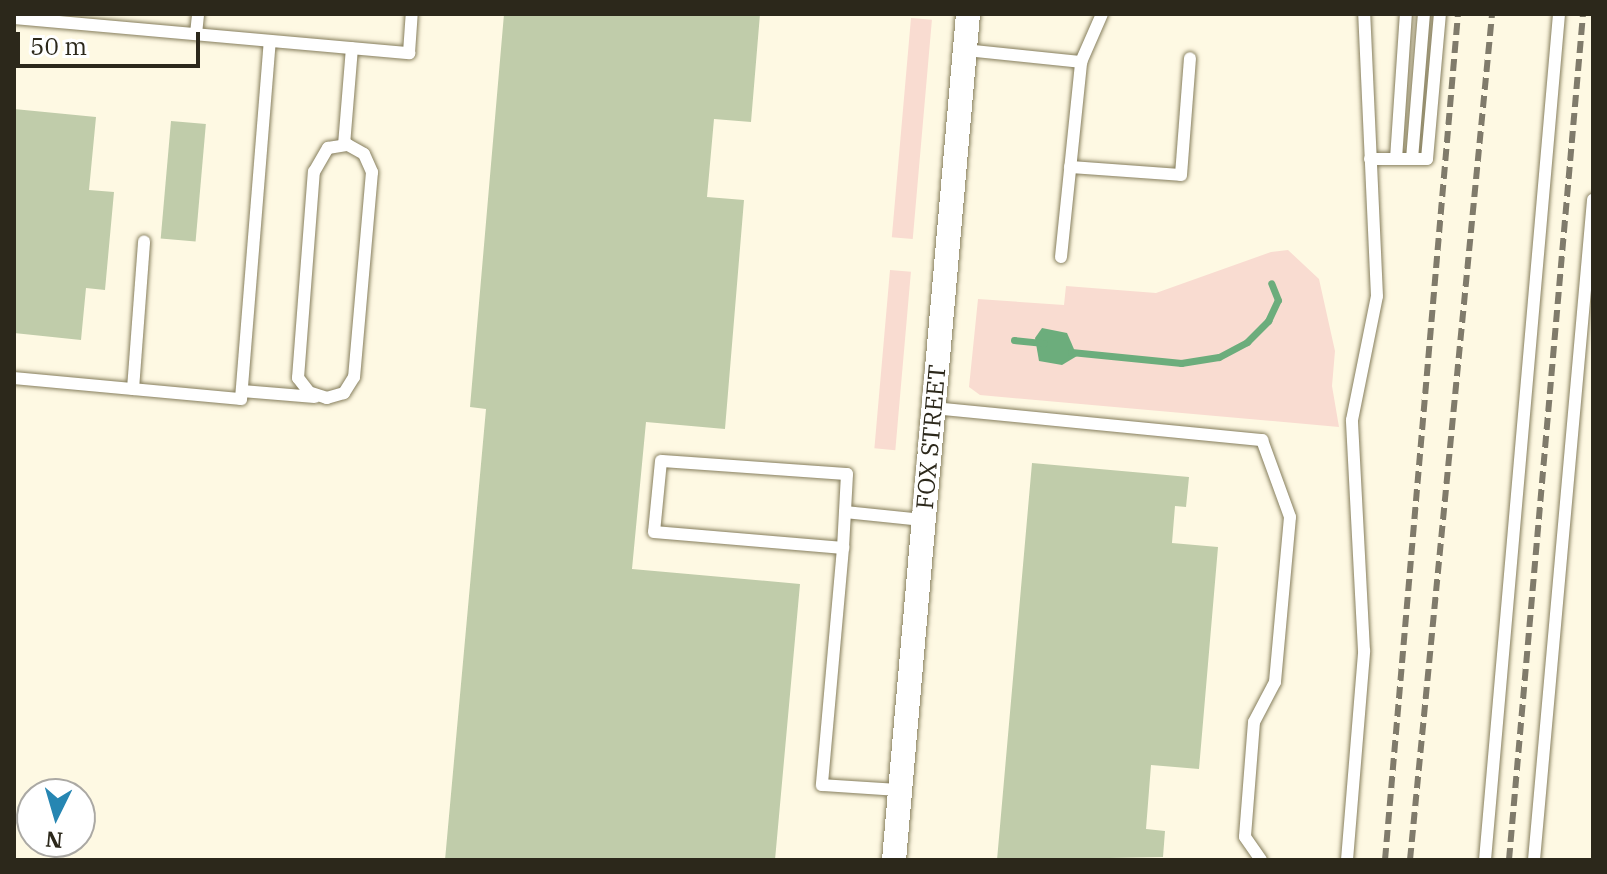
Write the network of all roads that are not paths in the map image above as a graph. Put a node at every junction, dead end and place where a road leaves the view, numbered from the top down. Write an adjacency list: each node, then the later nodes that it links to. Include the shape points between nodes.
1 (198, 14): 11 (lane)
2 (412, 14): 13 (lane, via 409,53)
3 (968, 14): 14 (street, FOX STREET)
4 (1102, 14): 16 (lane)
5 (1364, 14): 18 (lane)
6 (1406, 14): 19 (lane)
7 (1424, 14): 20 (lane)
8 (1440, 14): 20 (lane, via 1427,159)
9 (1559, 14): 37 (lane)
10 (14, 18): 11 (lane)
11 (196, 34): 12 (lane)
12 (270, 41): 13 (lane); 27 (lane)
13 (352, 48): 17 (lane)
14 (965, 50): 16 (lane); 29 (street, FOX STREET)
15 (1190, 58): 21 (lane, via 1181,175)
16 (1081, 62): 21 (lane)
17 (344, 145): 28 (lane, via 364,154 372,172 354,377 344,393); 28 (lane, via 320,155 314,172 298,378 309,392)
18 (1370, 159): 19 (lane); 36 (lane, via 1377,296 1352,420 1364,651)
19 (1396, 159): 20 (lane)
20 (1412, 159)
21 (1070, 167): 24 (lane)
22 (1593, 200): 38 (lane)
23 (144, 241): 26 (lane)
24 (1061, 257)
25 (14, 378): 26 (lane)
26 (133, 389): 27 (lane, via 241,399)
27 (242, 391): 28 (lane)
28 (327, 398)
29 (934, 408): 31 (street, FOX STREET); 35 (lane, via 1262,440 1290,517 1275,682 1254,722 1245,837)
30 (845, 512): 31 (lane); 32 (lane); 32 (lane, via 847,474 661,461 654,532)
31 (923, 520): 33 (street, FOX STREET)
32 (843, 548): 33 (lane, via 822,785)
33 (900, 790): 34 (street, FOX STREET)
34 (894, 860)
35 (1261, 860)
36 (1347, 860)
37 (1485, 860)
38 (1534, 860)

